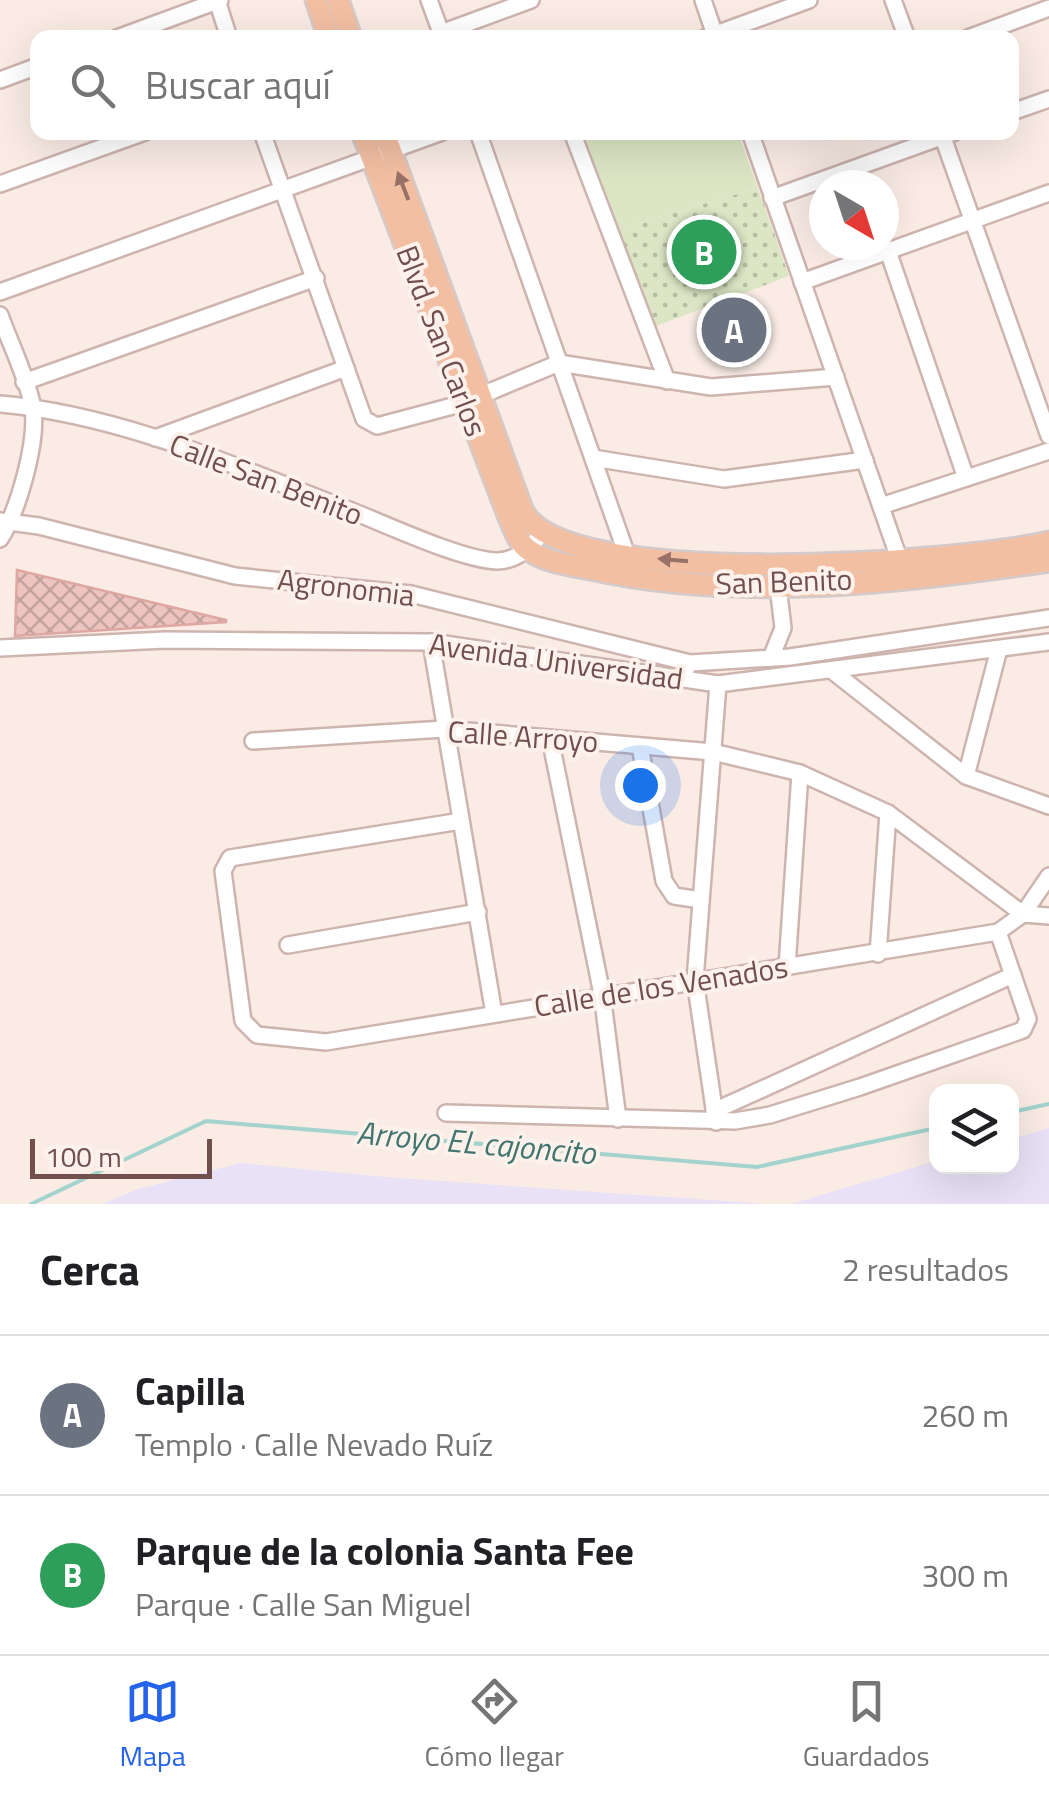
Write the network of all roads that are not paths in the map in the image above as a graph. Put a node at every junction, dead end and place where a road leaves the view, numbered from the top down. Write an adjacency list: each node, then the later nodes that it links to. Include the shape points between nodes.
1 (218, 0): 10 (street); 11 (street)
2 (316, 0): 12 (main road)
3 (338, 0): 13 (main road)
4 (429, 0): 14 (street)
5 (531, 0): 15 (street)
6 (703, 0): 16 (street)
7 (809, 0): 17 (street)
8 (893, 0): 18 (street)
9 (1049, 8): 19 (street)
10 (138, 30)
11 (227, 30)
12 (326, 30)
13 (348, 30)
14 (440, 30)
15 (455, 30)
16 (710, 30)
17 (728, 30)
18 (903, 30)
19 (990, 30)
20 (30, 69): 21 (street)
21 (0, 80)
22 (1049, 99): 23 (street)
23 (1019, 110)
24 (123, 140): 33 (street)
25 (265, 140): 34 (street)
26 (410, 140): 32 (street)
27 (481, 140): 45 (street)
28 (575, 140): 49 (street)
29 (753, 140): 36 (street)
30 (930, 140): 36 (street)
31 (948, 140): 37 (street)
32 (382, 147): 34 (street); 50 (main road, Blvd. San Carlos)
33 (0, 184)
34 (284, 190): 41 (street); 43 (street)
35 (1049, 193): 37 (street)
36 (772, 198): 42 (street)
37 (972, 221): 38 (street); 53 (street)
38 (899, 247)
39 (863, 260): 42 (street)
40 (891, 260): 58 (street)
41 (316, 278): 46 (street); 48 (street)
42 (802, 282): 47 (street)
43 (0, 292)
44 (0, 314): 48 (street)
45 (559, 363): 49 (street); 50 (street); 56 (street)
46 (346, 368): 50 (street, via 364,419 378,426); 54 (street)
47 (836, 377): 49 (street, via 735,387); 57 (street)
48 (24, 382): 52 (street)
49 (667, 382)
50 (473, 399): 63 (main road, Blvd. San Carlos)
51 (0, 404): 52 (street, Calle San Benito)
52 (34, 407): 54 (street, Calle San Benito); 60 (street, via 28,460)
53 (1049, 436)
54 (155, 438): 63 (street, Calle San Benito, via 494,561)
55 (1049, 451): 58 (street)
56 (593, 458): 57 (street, via 724,480); 64 (street)
57 (865, 460): 59 (street)
58 (966, 478): 59 (street)
59 (881, 506): 66 (street)
60 (5, 522): 61 (street); 75 (street, Agronomia, via 235,576 411,594)
61 (0, 539)
62 (1049, 542): 66 (main road, San Benito)
63 (532, 543): 64 (main road, San Benito); 67 (main road, San Benito, via 559,562)
64 (628, 556): 66 (main road, San Benito, one-way to 64); 67 (street)
65 (1049, 561): 66 (main road, San Benito)
66 (902, 567): 68 (main road, San Benito)
67 (636, 579): 68 (main road, San Benito)
68 (778, 586): 74 (street, via 783,628)
69 (1049, 618): 74 (street)
70 (431, 642): 72 (street, Avenida Universidad, via 164,640); 77 (street, Avenida Universidad); 79 (street)
71 (1049, 642): 73 (street, Avenida Universidad)
72 (0, 648)
73 (1000, 649): 76 (street, Avenida Universidad); 85 (street)
74 (770, 658): 75 (street)
75 (690, 663): 77 (street)
76 (835, 673): 78 (street, Avenida Universidad); 85 (street)
77 (678, 681): 78 (street, Avenida Universidad)
78 (718, 684): 83 (street)
79 (444, 730): 80 (street, Calle Arroyo); 81 (street, Calle Arroyo); 88 (street)
80 (550, 738): 82 (street, Calle Arroyo); 100 (street)
81 (253, 741)
82 (640, 746): 83 (street, Calle Arroyo); 90 (street, via 664,882 674,896)
83 (713, 752): 84 (street, Calle Arroyo); 90 (street)
84 (800, 773): 87 (street, Calle Arroyo); 97 (street)
85 (966, 776): 86 (street)
86 (1049, 806)
87 (888, 814): 92 (street, Calle Arroyo); 96 (street)
88 (461, 821): 91 (street); 101 (street, Calle de los Venados, via 238,856 225,864 243,1021 257,1035 326,1042)
89 (1049, 876): 92 (street, Calle de los Venados)
90 (701, 900): 99 (street)
91 (478, 912): 95 (street); 101 (street)
92 (1024, 914): 93 (street); 94 (street, Calle de los Venados)
93 (1049, 916)
94 (998, 932): 96 (street, Calle de los Venados); 98 (street)
95 (288, 945)
96 (878, 954): 97 (street, Calle de los Venados)
97 (787, 967): 99 (street, Calle de los Venados)
98 (1013, 975): 103 (street); 103 (street, via 1028,1020 1015,1035 770,1115)
99 (695, 980): 100 (street, Calle de los Venados); 103 (street)
100 (602, 994): 101 (street, Calle de los Venados); 104 (street)
101 (494, 1014)
102 (446, 1113): 104 (street)
103 (715, 1117): 104 (street)
104 (618, 1119)

